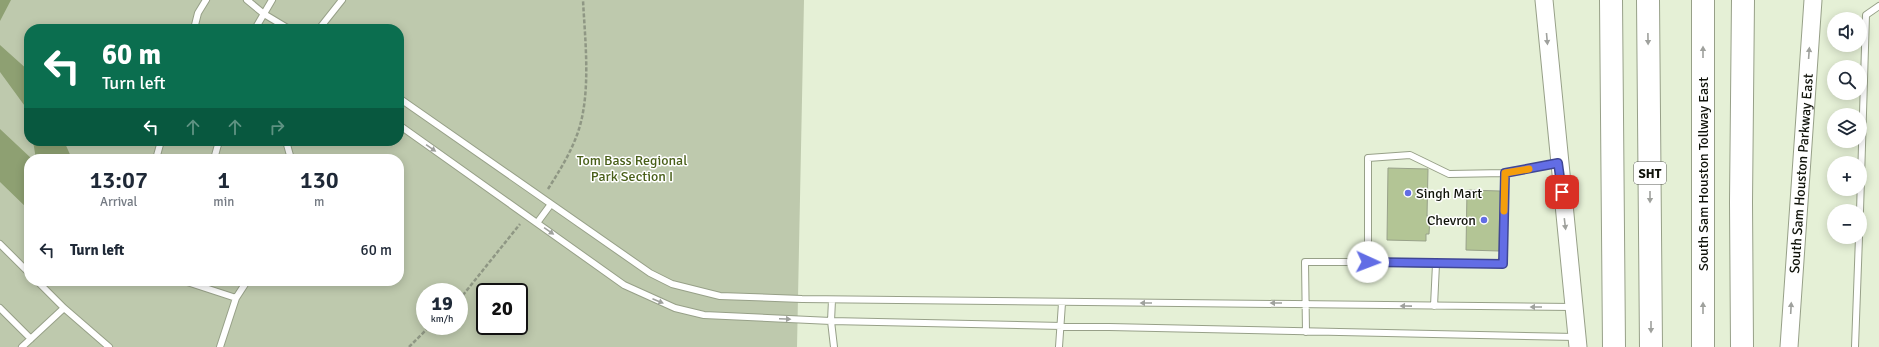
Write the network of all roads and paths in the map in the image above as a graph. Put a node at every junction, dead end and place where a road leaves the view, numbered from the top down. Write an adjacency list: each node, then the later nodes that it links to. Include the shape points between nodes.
1 (206, 0): 16 (lane)
2 (247, 0): 15 (lane)
3 (272, 0): 15 (lane)
4 (342, 0): 19 (lane)
5 (583, 0): 24 (path, via 586,76 579,129 561,169)
6 (1544, 0): 22 (main road, one-way to 22)
7 (1611, 0): 59 (highway, bridge)
8 (1616, 0): 58 (highway)
9 (1648, 0): 60 (highway, SHT, one-way to 60)
10 (1702, 0): 61 (highway, South Sam Houston Tollway East, one-way to 10)
11 (1736, 0): 63 (highway)
12 (1743, 0): 62 (highway, bridge)
13 (1813, 0): 64 (main road, South Sam Houston Parkway East, one-way to 13)
14 (1879, 6): 26 (lane, via 1866,15)
15 (264, 14): 17 (lane); 18 (lane)
16 (195, 24)
17 (258, 24)
18 (280, 24)
19 (323, 24)
20 (404, 101): 24 (lane)
21 (404, 130): 27 (lane, one-way to 27)
22 (1558, 163): 23 (lane); 43 (main road, one-way to 43)
23 (1505, 173): 31 (lane, via 1449,174 1410,155 1368,158); 32 (lane, via 1503,264)
24 (543, 198): 25 (lane)
25 (551, 204): 28 (lane); 39 (lane, via 650,273 672,284 720,296)
26 (1860, 204)
27 (527, 216): 28 (lane); 37 (path)
28 (537, 223): 46 (lane, one-way to 46, via 624,285 675,308 704,316)
29 (0, 244): 33 (lane)
30 (1859, 244): 65 (lane)
31 (1368, 262): 32 (lane); 41 (lane, via 1305,262)
32 (1436, 264): 42 (lane)
33 (24, 268)
34 (42, 286): 45 (lane)
35 (199, 286): 38 (lane)
36 (244, 286): 38 (lane)
37 (468, 289)
38 (236, 298): 54 (lane)
39 (832, 300): 40 (lane); 46 (lane)
40 (1062, 303): 41 (lane, one-way to 40); 47 (lane)
41 (1306, 303): 42 (lane, one-way to 41); 48 (lane)
42 (1434, 306): 43 (lane, one-way to 42)
43 (1575, 307): 51 (main road)
44 (0, 308): 50 (lane)
45 (64, 308): 50 (lane); 53 (lane)
46 (831, 321): 47 (lane); 56 (lane)
47 (1060, 326): 48 (lane); 57 (lane)
48 (1306, 332): 51 (lane)
49 (421, 335): 55 (path)
50 (31, 339): 52 (lane)
51 (1578, 342)
52 (22, 347)
53 (109, 347)
54 (220, 347)
55 (409, 347)
56 (834, 347)
57 (1059, 347)
58 (1607, 347)
59 (1614, 347)
60 (1651, 347)
61 (1703, 347)
62 (1742, 347)
63 (1749, 347)
64 (1789, 347)
65 (1855, 347)

